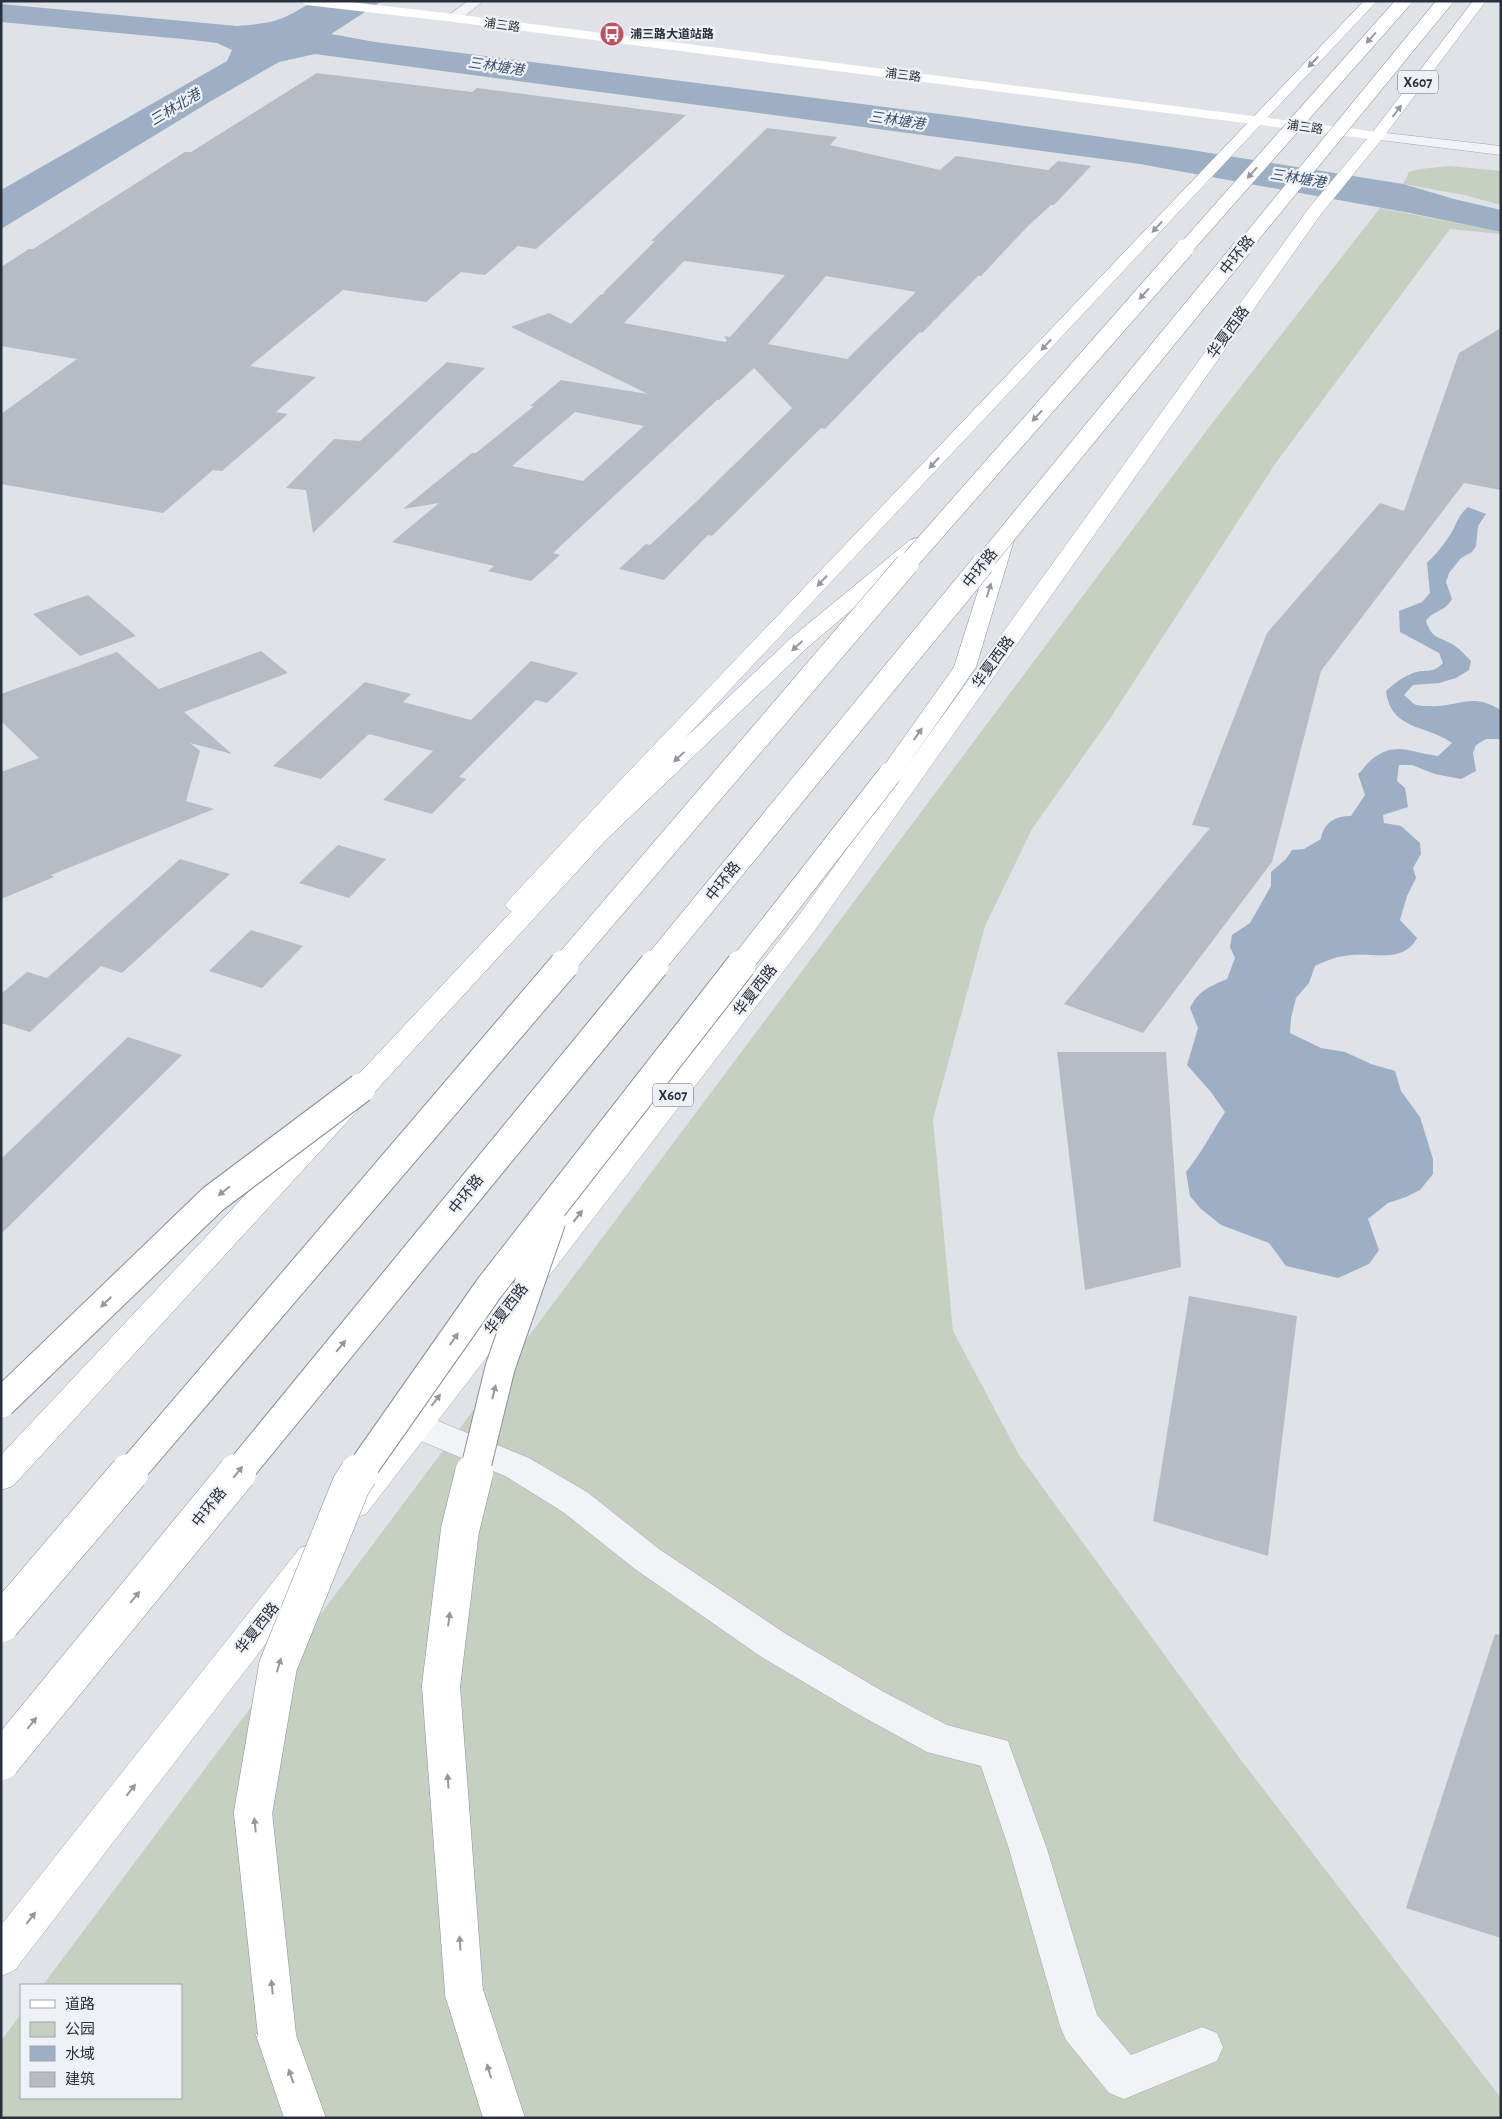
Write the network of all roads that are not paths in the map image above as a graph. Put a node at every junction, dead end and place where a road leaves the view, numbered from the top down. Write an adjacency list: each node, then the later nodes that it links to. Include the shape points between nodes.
1 (306, 1): 7 (main road, 浦三路)
2 (477, 1): 7 (street)
3 (1370, 1): 8 (main road, one-way to 8)
4 (1404, 1): 11 (main road, one-way to 11, bridge)
5 (1445, 1): 12 (main road, 中环路, bridge)
6 (1480, 1): 9 (main road, 华夏西路 / X607, one-way to 6)
7 (454, 18): 8 (main road, 浦三路)
8 (1259, 120): 9 (main road, 浦三路); 17 (main road, one-way to 17, via 636,777)
9 (1377, 136): 10 (street, 浦三路); 16 (main road, 华夏西路 / X607, one-way to 9, via 806,924 1315,211)
10 (1501, 151)
11 (941, 524): 13 (main road, one-way to 13, bridge, via 800,642 596,836); 19 (main road, bridge)
12 (1005, 537): 14 (main road, one-way to 12, bridge, via 890,774 965,667); 20 (main road, 中环路, one-way to 12, bridge)
13 (361, 1088): 15 (main road, one-way to 15, bridge, via 213,1199); 18 (main road, bridge)
14 (558, 1200): 23 (main road, one-way to 14, bridge, via 277,2035 254,1813 278,1666 351,1485 490,1287); 24 (main road, one-way to 14, bridge, via 464,1992 440,1686 460,1530 500,1368)
15 (1, 1403)
16 (416, 1425): 21 (main road, 华夏西路 / X607, one-way to 16); 22 (street, via 517,1467 575,1502 647,1559 773,1646 870,1702 940,1740 995,1753 1033,1866 1080,2026 1124,2078)
17 (1, 1467)
18 (1, 1477)
19 (1, 1624)
20 (1, 1761)
21 (1, 1957)
22 (1202, 2047)
23 (305, 2118)
24 (504, 2118)

